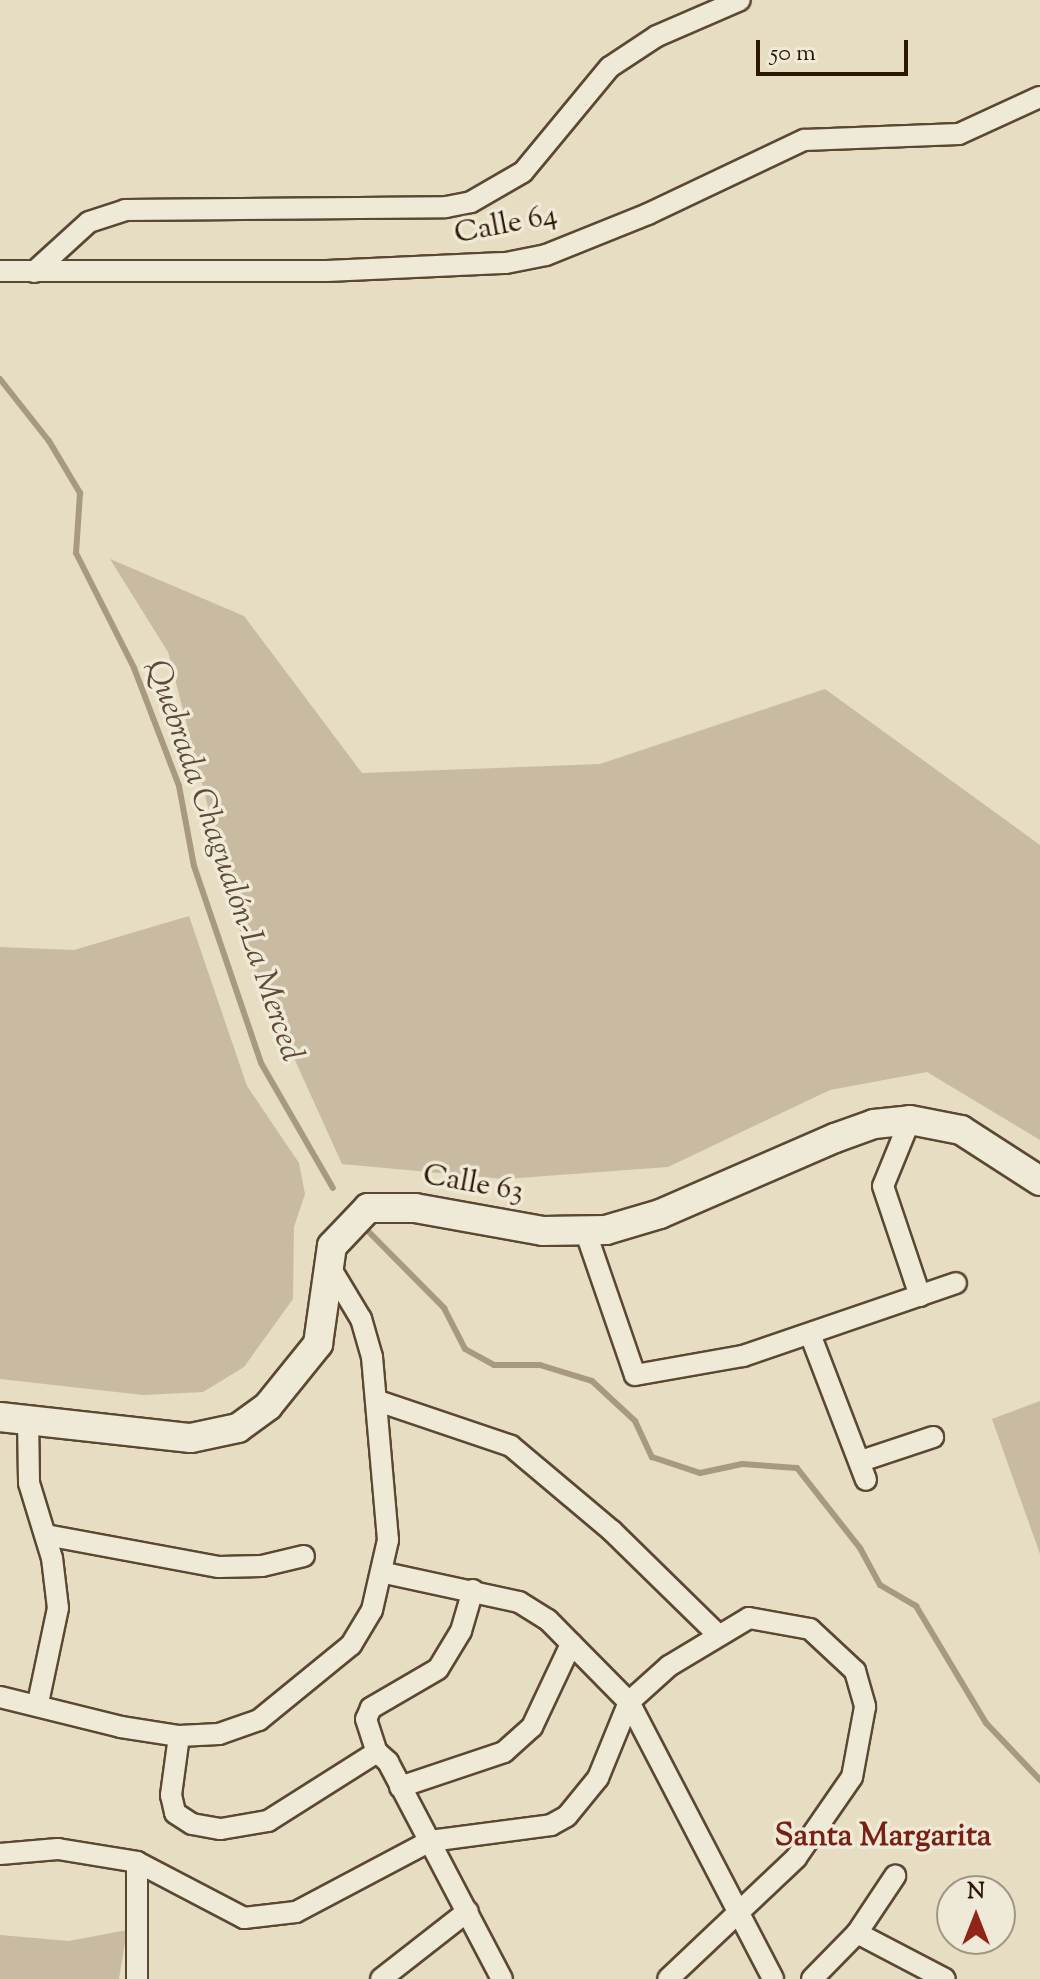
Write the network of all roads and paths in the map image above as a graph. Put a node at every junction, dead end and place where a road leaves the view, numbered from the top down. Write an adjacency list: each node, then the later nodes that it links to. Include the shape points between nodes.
1 (740, 0): 4 (street, via 657,36 610,67 523,172 471,202 446,207 125,210 89,222)
2 (1040, 97): 4 (street, Calle 64, via 1026,108 959,134 804,140 648,214 546,255 506,263 327,271)
3 (0, 271): 4 (street, Calle 64)
4 (34, 272)
5 (910, 1120): 6 (main road, Calle 63, via 961,1130); 7 (main road, Calle 63, via 874,1124 660,1214); 10 (street, via 883,1186)
6 (1040, 1181)
7 (586, 1233): 8 (main road, Calle 63, via 520,1228 415,1208 368,1208 337,1235); 11 (street, via 635,1375 743,1356)
8 (328, 1264): 12 (street, via 361,1319); 13 (main road, Calle 63, via 318,1344 268,1406 238,1428 191,1438)
9 (956, 1283): 10 (street)
10 (920, 1296): 11 (street)
11 (810, 1334): 14 (street, via 864,1470)
12 (378, 1401): 17 (street, via 388,1540); 19 (street, via 511,1446 612,1531)
13 (14, 1417): 15 (street)
14 (933, 1437)
15 (46, 1535): 16 (street, via 219,1567 262,1566); 23 (street, via 58,1623)
16 (304, 1556)
17 (385, 1573): 18 (street); 24 (street, via 372,1610 351,1645 259,1720 219,1734)
18 (473, 1590): 20 (street, via 519,1602); 25 (street, via 461,1631 438,1669 371,1708 366,1719)
19 (716, 1633): 22 (street); 32 (street, via 749,1618 810,1629 855,1671 865,1707 852,1777 796,1858)
20 (571, 1644): 22 (street); 26 (street, via 532,1727 504,1752)
21 (0, 1697): 23 (street)
22 (629, 1702): 27 (street, via 598,1778 567,1816 526,1831); 32 (street)
23 (38, 1703): 24 (street, via 121,1727)
24 (179, 1736): 25 (street, via 171,1795 175,1813 192,1824 221,1829 268,1821)
25 (377, 1752): 26 (street)
26 (400, 1787): 27 (street)
27 (430, 1841): 29 (street, via 296,1912 270,1919 244,1918); 31 (street)
28 (0, 1854): 29 (street, via 58,1849)
29 (137, 1862): 34 (street)
30 (895, 1876): 33 (street)
31 (468, 1911): 35 (street); 36 (street)
32 (740, 1916): 37 (street); 38 (street)
33 (857, 1933): 39 (street); 40 (street)
34 (137, 1979)
35 (381, 1979)
36 (502, 1979)
37 (668, 1979)
38 (773, 1979)
39 (812, 1979)
40 (945, 1979)

